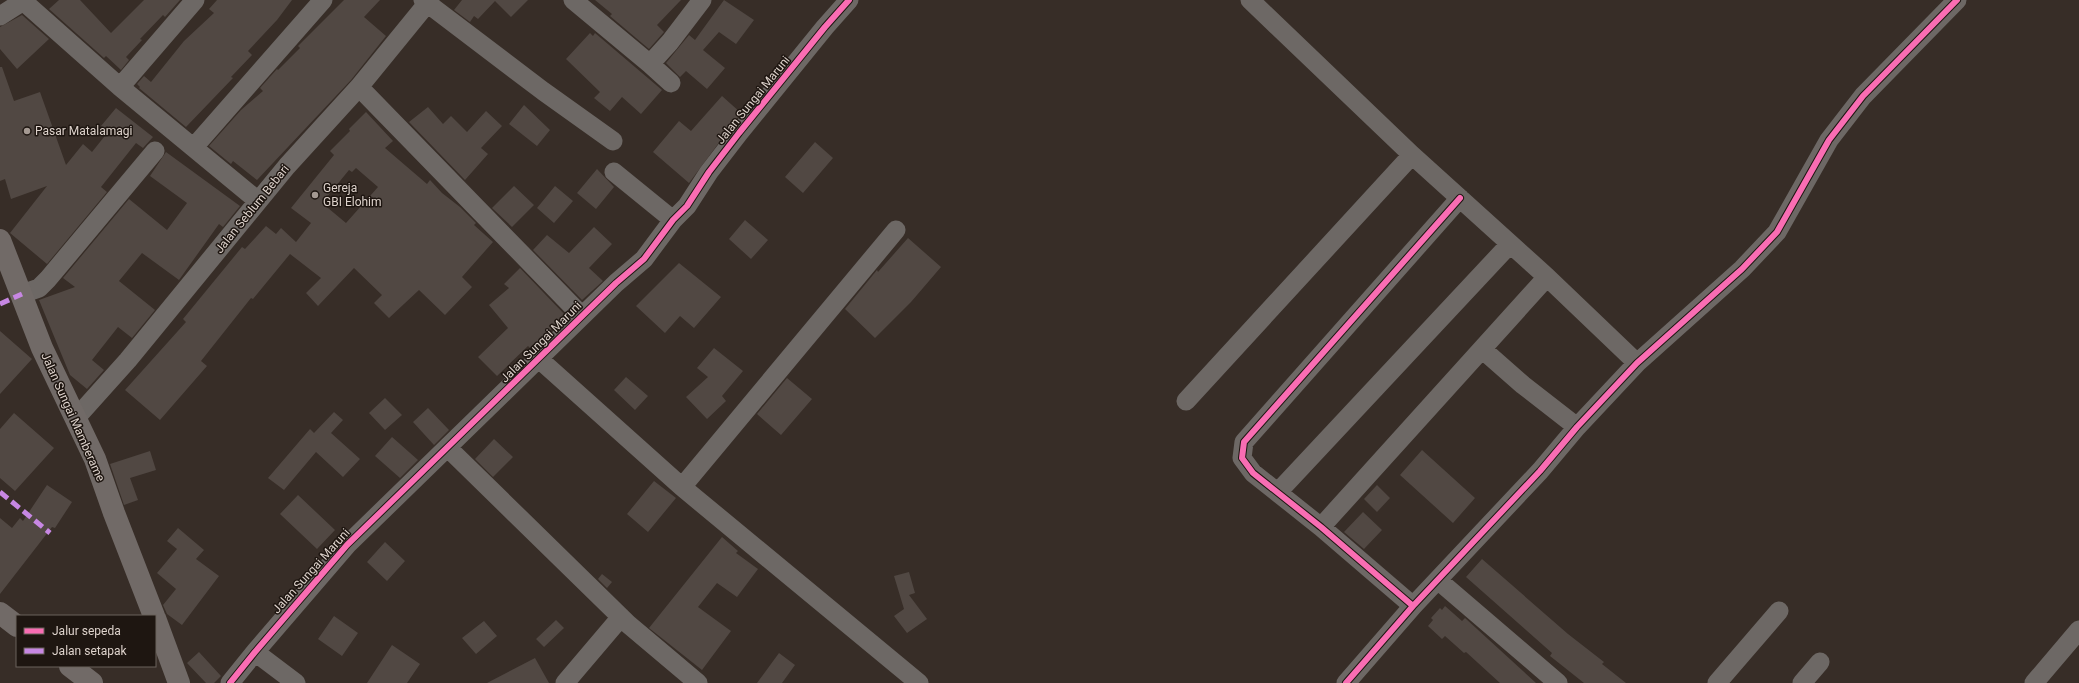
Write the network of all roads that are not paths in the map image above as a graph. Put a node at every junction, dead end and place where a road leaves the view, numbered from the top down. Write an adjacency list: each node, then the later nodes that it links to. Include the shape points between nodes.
1 (196, 0): 13 (street)
2 (323, 0): 16 (street)
3 (573, 0): 11 (street)
4 (702, 0): 11 (street)
5 (849, 0): 22 (street, Jalan Sungai Maruni, via 739,133 687,206)
6 (1250, 0): 18 (street)
7 (1957, 0): 31 (street, via 1863,96 1848,115 1829,140 1777,232 1742,269)
8 (24, 1): 10 (street); 13 (street)
9 (427, 1): 14 (street, Jalan Seblum Bebari); 15 (street, via 543,91)
10 (0, 16)
11 (650, 64): 12 (street)
12 (671, 83)
13 (120, 87): 16 (street)
14 (359, 87): 21 (street, Jalan Seblum Bebari); 28 (street)
15 (613, 141)
16 (194, 147): 21 (street)
17 (155, 151): 27 (street, via 48,279 39,288)
18 (1412, 154): 20 (street); 32 (street)
19 (614, 172): 22 (street)
20 (1460, 198): 25 (street); 37 (street, via 1244,442 1242,458 1253,473)
21 (258, 201): 33 (street, Jalan Seblum Bebari, via 128,360)
22 (672, 220): 28 (street, Jalan Sungai Maruni, via 644,259)
23 (896, 230): 36 (street)
24 (0, 240): 27 (street, Jalan Sungai Mamberame)
25 (1510, 244): 26 (street); 37 (street)
26 (1547, 277): 29 (street); 31 (street)
27 (22, 294): 33 (street, Jalan Sungai Mamberame, via 42,348)
28 (582, 316): 30 (street, Jalan Sungai Maruni)
29 (1482, 349): 34 (street); 38 (street)
30 (540, 359): 35 (street, Jalan Sungai Maruni); 36 (street)
31 (1637, 363): 34 (street)
32 (1186, 401)
33 (76, 418): 43 (street, Jalan Sungai Mamberame, via 95,460)
34 (1577, 427): 39 (street)
35 (448, 448): 44 (street); 48 (street, Jalan Sungai Maruni, via 347,545)
36 (682, 487): 57 (street)
37 (1278, 492): 38 (street)
38 (1321, 527): 40 (street)
39 (1439, 581): 40 (street); 59 (street)
40 (1413, 606): 58 (street)
41 (1779, 611): 60 (street)
42 (0, 613): 46 (street)
43 (154, 615)
44 (621, 617): 55 (street); 56 (street)
45 (156, 620): 52 (street, Jalan Sungai Mamberame)
46 (16, 625)
47 (2079, 630): 62 (street)
48 (255, 652): 53 (street, Jalan Sungai Maruni); 54 (street)
49 (1820, 662): 61 (street)
50 (71, 667): 51 (street)
51 (92, 683)
52 (179, 683)
53 (230, 683)
54 (296, 683)
55 (565, 683)
56 (698, 683)
57 (919, 683)
58 (1346, 683)
59 (1558, 683)
60 (1717, 683)
61 (1802, 683)
62 (2034, 683)

